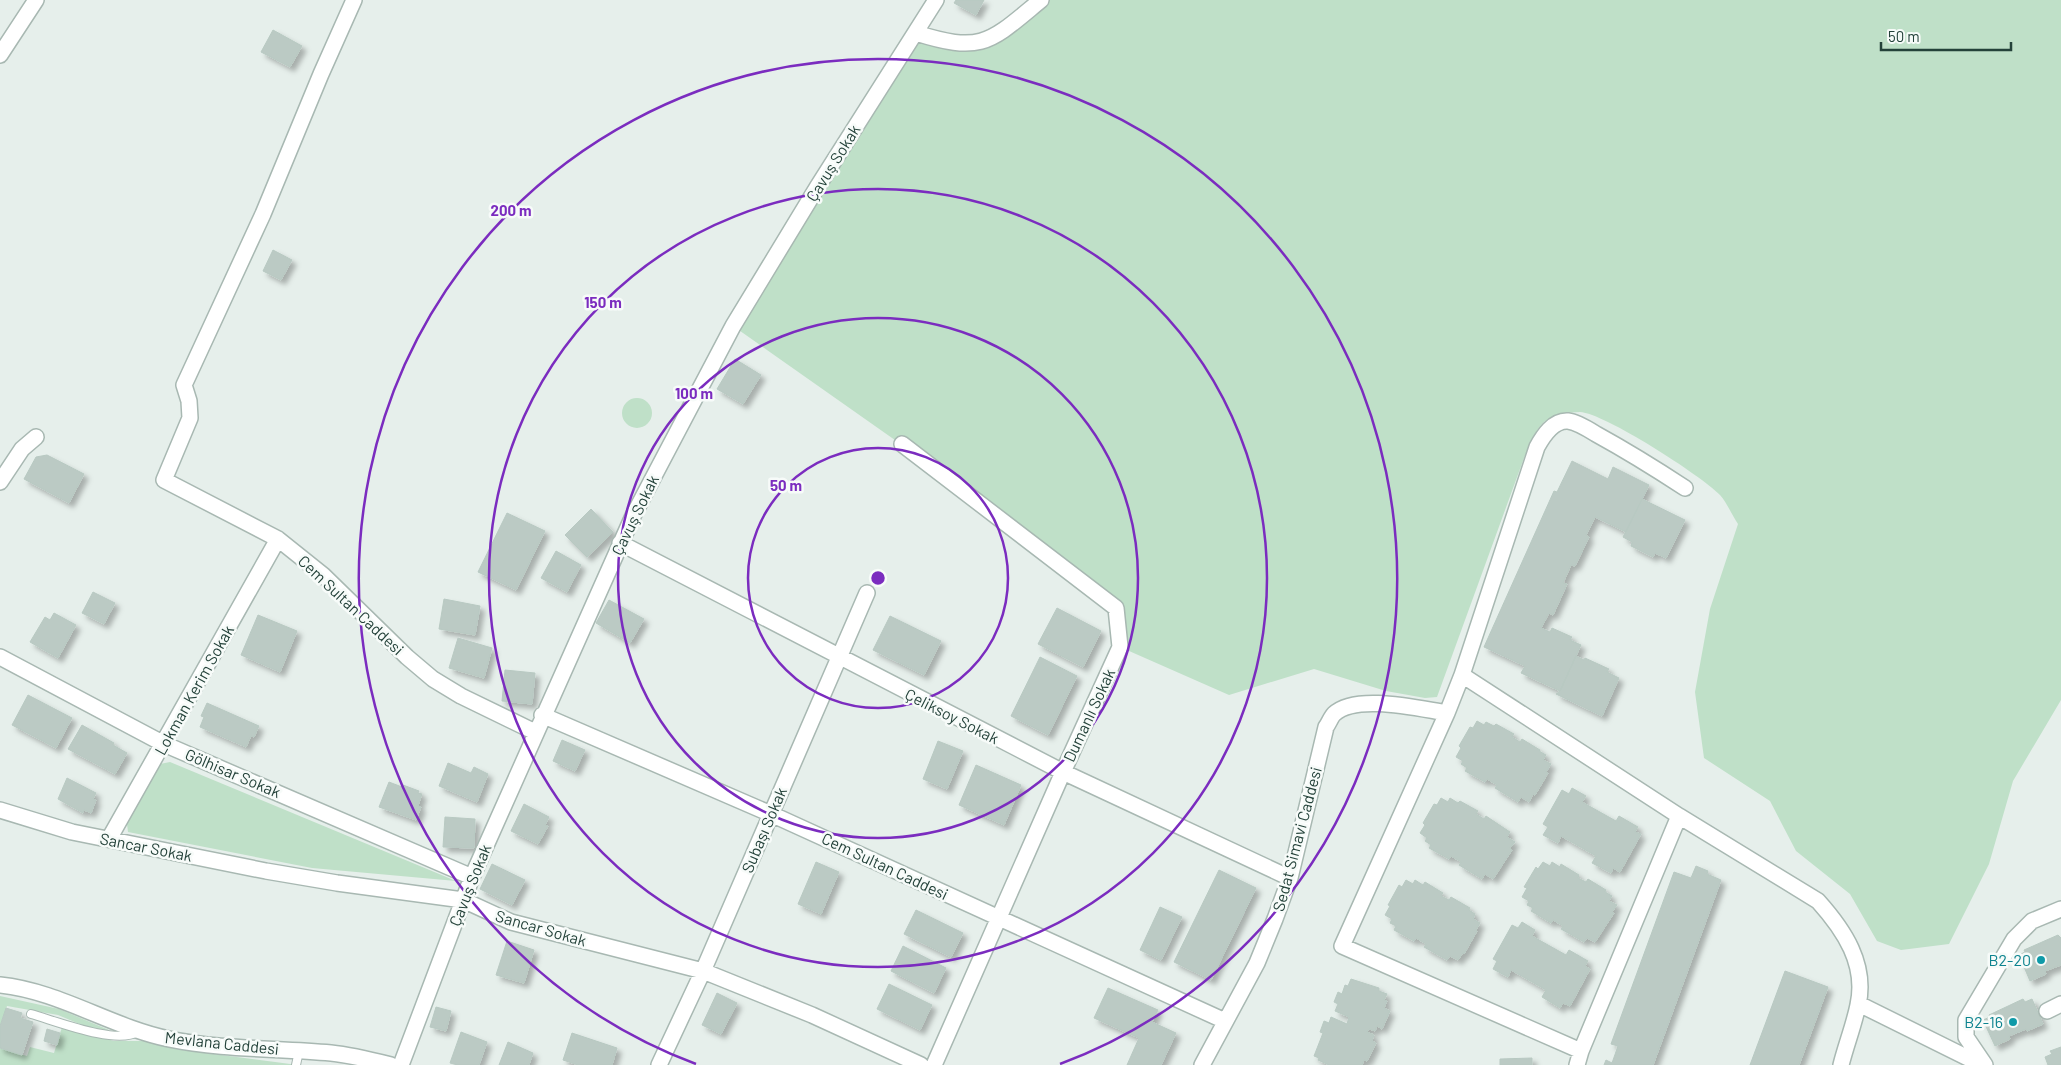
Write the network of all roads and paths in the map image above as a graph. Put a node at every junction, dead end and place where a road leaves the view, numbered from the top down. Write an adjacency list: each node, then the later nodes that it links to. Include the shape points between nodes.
1 (36, 0): 6 (street)
2 (354, 0): 11 (street, Cem Sultan Caddesi, via 263,214 184,386 190,418 164,480)
3 (936, 0): 5 (street, Çavuş Sokak)
4 (1041, 0): 5 (street, via 1000,34 976,44)
5 (916, 32): 12 (street, Çavuş Sokak, via 733,326)
6 (0, 55)
7 (36, 437): 9 (street, via 22,449)
8 (902, 444): 21 (street, Dumanlı Sokak, via 1116,608 1120,647)
9 (0, 482)
10 (1685, 488): 16 (street, via 1640,457 1582,426 1568,421 1556,424 1537,447)
11 (278, 539): 19 (street, Cem Sultan Caddesi, via 323,575 433,679); 20 (street, Lokman Kerim Sokak)
12 (620, 543): 15 (street, Çeliksoy Sokak); 18 (street, Çavuş Sokak)
13 (867, 593): 15 (street, Subaşı Sokak)
14 (0, 657): 20 (street, Gölhisar Sokak)
15 (839, 658): 21 (street, Çeliksoy Sokak); 23 (street, Subaşı Sokak)
16 (1462, 675): 17 (street); 24 (street)
17 (1447, 713): 27 (street, Sedat Simavi Caddesi, via 1380,702 1352,705 1334,714 1326,727); 40 (street, via 1342,946)
18 (542, 715): 19 (street, Çavuş Sokak); 23 (street, Cem Sultan Caddesi)
19 (536, 732): 26 (street, Çavuş Sokak)
20 (164, 744): 25 (street, Lokman Kerim Sokak); 26 (street, Gölhisar Sokak)
21 (1063, 772): 27 (street, Çeliksoy Sokak); 30 (street, Dumanlı Sokak)
22 (0, 810): 25 (street, Sancar Sokak, via 72,832)
23 (771, 814): 30 (street, Cem Sultan Caddesi); 31 (street, Subaşı Sokak)
24 (1679, 816): 33 (street, via 1818,901 1848,939 1859,970); 40 (street)
25 (109, 839): 28 (street, Sancar Sokak, via 266,871)
26 (472, 877): 28 (street, Çavuş Sokak)
27 (1290, 878): 37 (street, Sedat Simavi Caddesi, via 1266,943)
28 (462, 900): 31 (street, Sancar Sokak, via 511,922); 42 (street, Çavuş Sokak)
29 (2057, 905): 48 (street, via 2032,921 2014,939 1966,1020 1966,1037)
30 (998, 918): 37 (street, Cem Sultan Caddesi); 45 (street, Dumanlı Sokak)
31 (704, 971): 43 (street, Subaşı Sokak); 44 (street, Sancar Sokak)
32 (0, 985): 38 (street, Mevlana Caddesi, via 42,995)
33 (1859, 1004): 47 (street); 48 (street)
34 (2061, 1004): 35 (street)
35 (2047, 1011)
36 (31, 1014): 38 (lane, via 108,1036 126,1036)
37 (1225, 1021): 46 (street, Sedat Simavi Caddesi)
38 (140, 1030): 39 (street, Mevlana Caddesi, via 181,1041)
39 (297, 1058): 41 (street, Mevlana Caddesi, via 346,1056)
40 (1579, 1058)
41 (391, 1065)
42 (401, 1065)
43 (659, 1065)
44 (922, 1065)
45 (934, 1065)
46 (1202, 1065)
47 (1841, 1065)
48 (1984, 1065)

